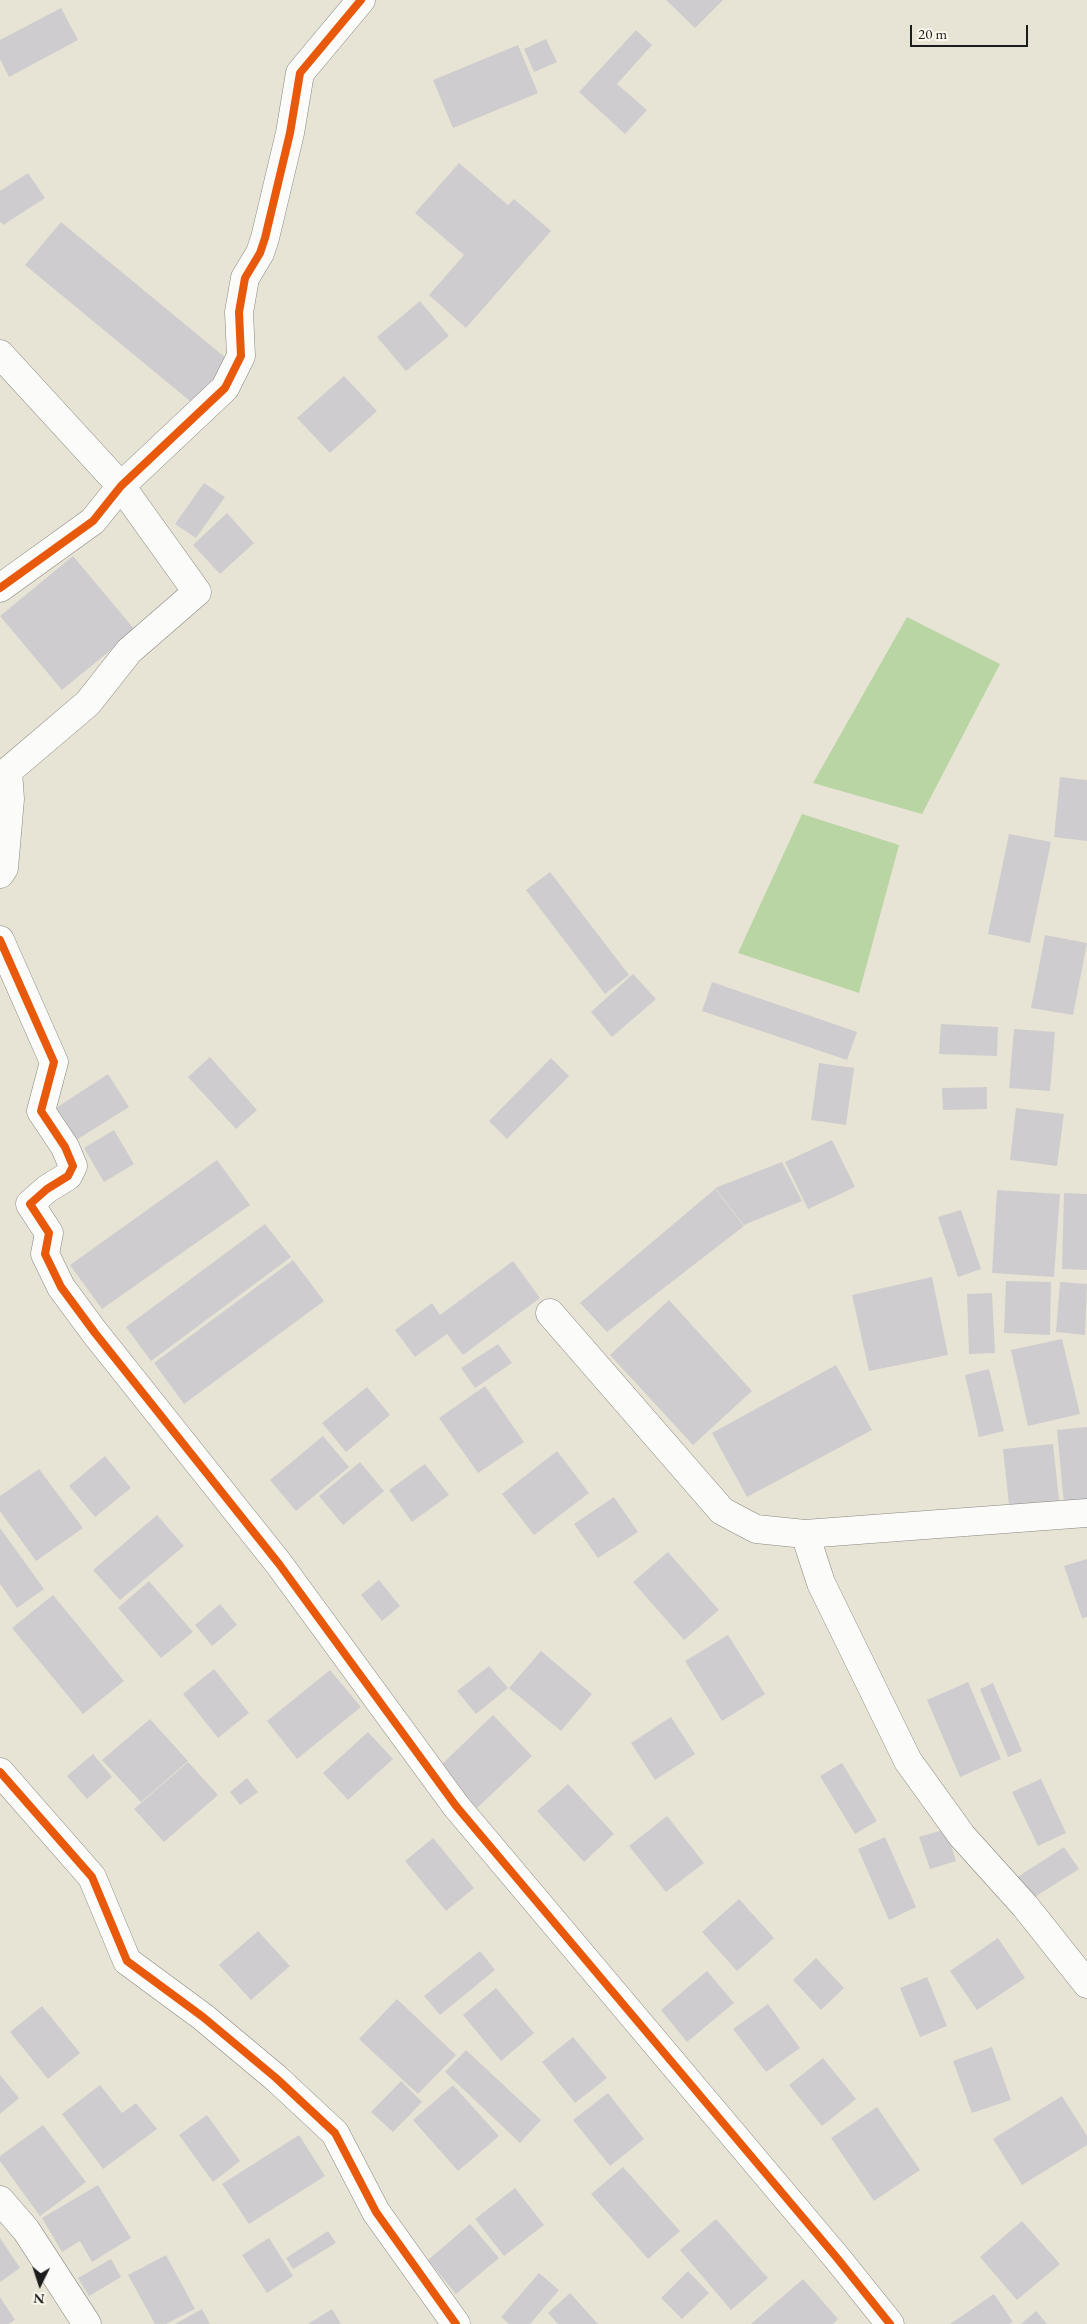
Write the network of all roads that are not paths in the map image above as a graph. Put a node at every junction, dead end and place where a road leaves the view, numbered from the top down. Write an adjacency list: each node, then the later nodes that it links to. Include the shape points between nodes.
1 (361, 0): 3 (street, via 300,73 290,133 265,238 245,278 238,312 241,356 225,388)
2 (0, 354): 3 (street)
3 (121, 486): 4 (street, via 93,521); 5 (street, via 197,592 129,651 88,703)
4 (0, 588)
5 (4, 766): 6 (street, via 10,799 4,868)
6 (0, 874)
7 (0, 940): 16 (street, via 54,1062 41,1111 65,1147 73,1166 68,1176 30,1204 49,1233 45,1254 61,1287 279,1564 456,1806 838,2258)
8 (550, 1313): 10 (street, via 722,1510 756,1529)
9 (1087, 1513): 10 (street)
10 (805, 1534): 12 (street, via 821,1583 908,1761 962,1836 1025,1906)
11 (0, 1772): 15 (street, via 92,1877 127,1961 203,2017 335,2133 376,2212)
12 (1087, 1984)
13 (0, 2200): 14 (street, via 26,2230)
14 (87, 2324)
15 (456, 2324)
16 (890, 2324)

